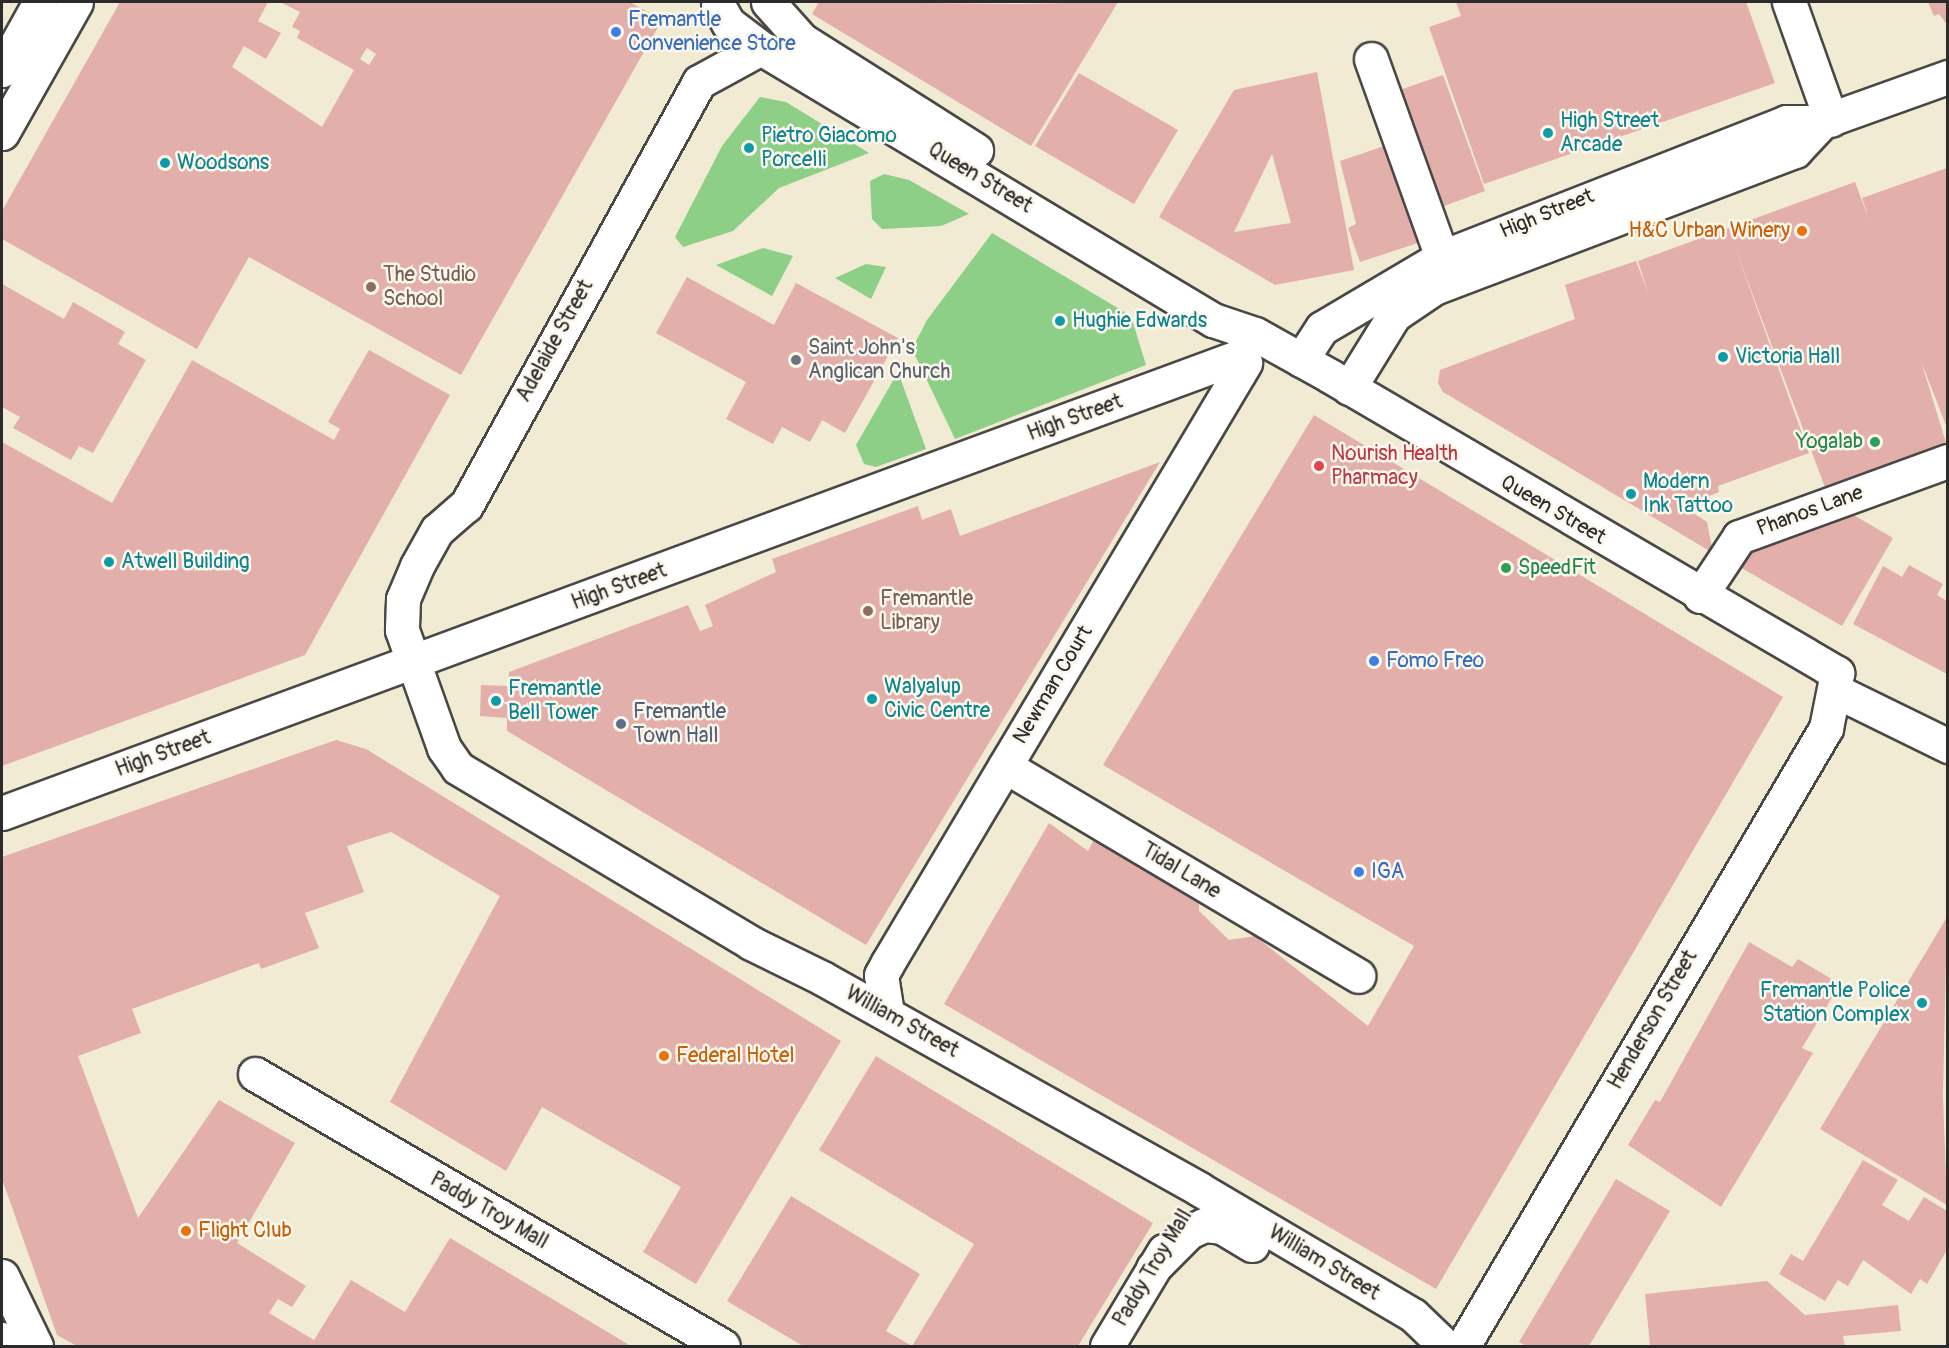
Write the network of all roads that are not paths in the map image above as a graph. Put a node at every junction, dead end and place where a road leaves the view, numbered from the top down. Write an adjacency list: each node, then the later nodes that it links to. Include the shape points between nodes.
1 (40, 2): 8 (street)
2 (76, 2): 11 (street)
3 (768, 2): 13 (street, Queen Street, via 802,40 1223,306)
4 (1790, 2): 10 (street)
5 (724, 3): 6 (street, Queen Street, via 728,23)
6 (761, 48): 13 (street, Queen Street, via 1213,320); 18 (street, Adelaide Street, via 699,82 466,505 432,539 402,607 402,630)
7 (1371, 59): 12 (street)
8 (2, 70)
9 (1947, 77): 10 (street, High Street)
10 (1826, 121): 12 (street, High Street, via 1786,122); 15 (street, High Street, via 1795,151 1434,288 1394,315)
11 (2, 133)
12 (1442, 257): 14 (street, High Street, via 1322,328)
13 (1245, 352): 14 (street, Queen Street); 18 (street, High Street); 21 (street, Newman Court)
14 (1301, 360): 15 (street, Queen Street)
15 (1349, 388): 17 (street, Queen Street)
16 (1947, 460): 17 (street, Phanos Lane, via 1739,537)
17 (1700, 596): 19 (street, Queen Street, via 1812,655 1837,673)
18 (414, 663): 22 (street, High Street); 24 (street, William Street, via 444,748 458,768 751,944)
19 (1838, 692): 20 (street); 30 (street, Henderson Street, via 1826,728)
20 (1947, 746)
21 (1005, 766): 23 (street, Tidal Lane); 24 (street, Newman Court, via 881,975)
22 (2, 813)
23 (1358, 976)
24 (887, 1013): 26 (street, William Street)
25 (255, 1074): 33 (street, Paddy Troy Mall)
26 (1199, 1189): 27 (street, Paddy Troy Mall); 30 (street, William Street, via 1413,1315)
27 (1153, 1268): 30 (street, William Street, via 1189,1232 1212,1223 1381,1322); 34 (street, Paddy Troy Mall)
28 (2, 1276): 32 (street)
29 (2, 1339): 31 (street)
30 (1451, 1345)
31 (5, 1347)
32 (36, 1347)
33 (723, 1347)
34 (1107, 1347)

